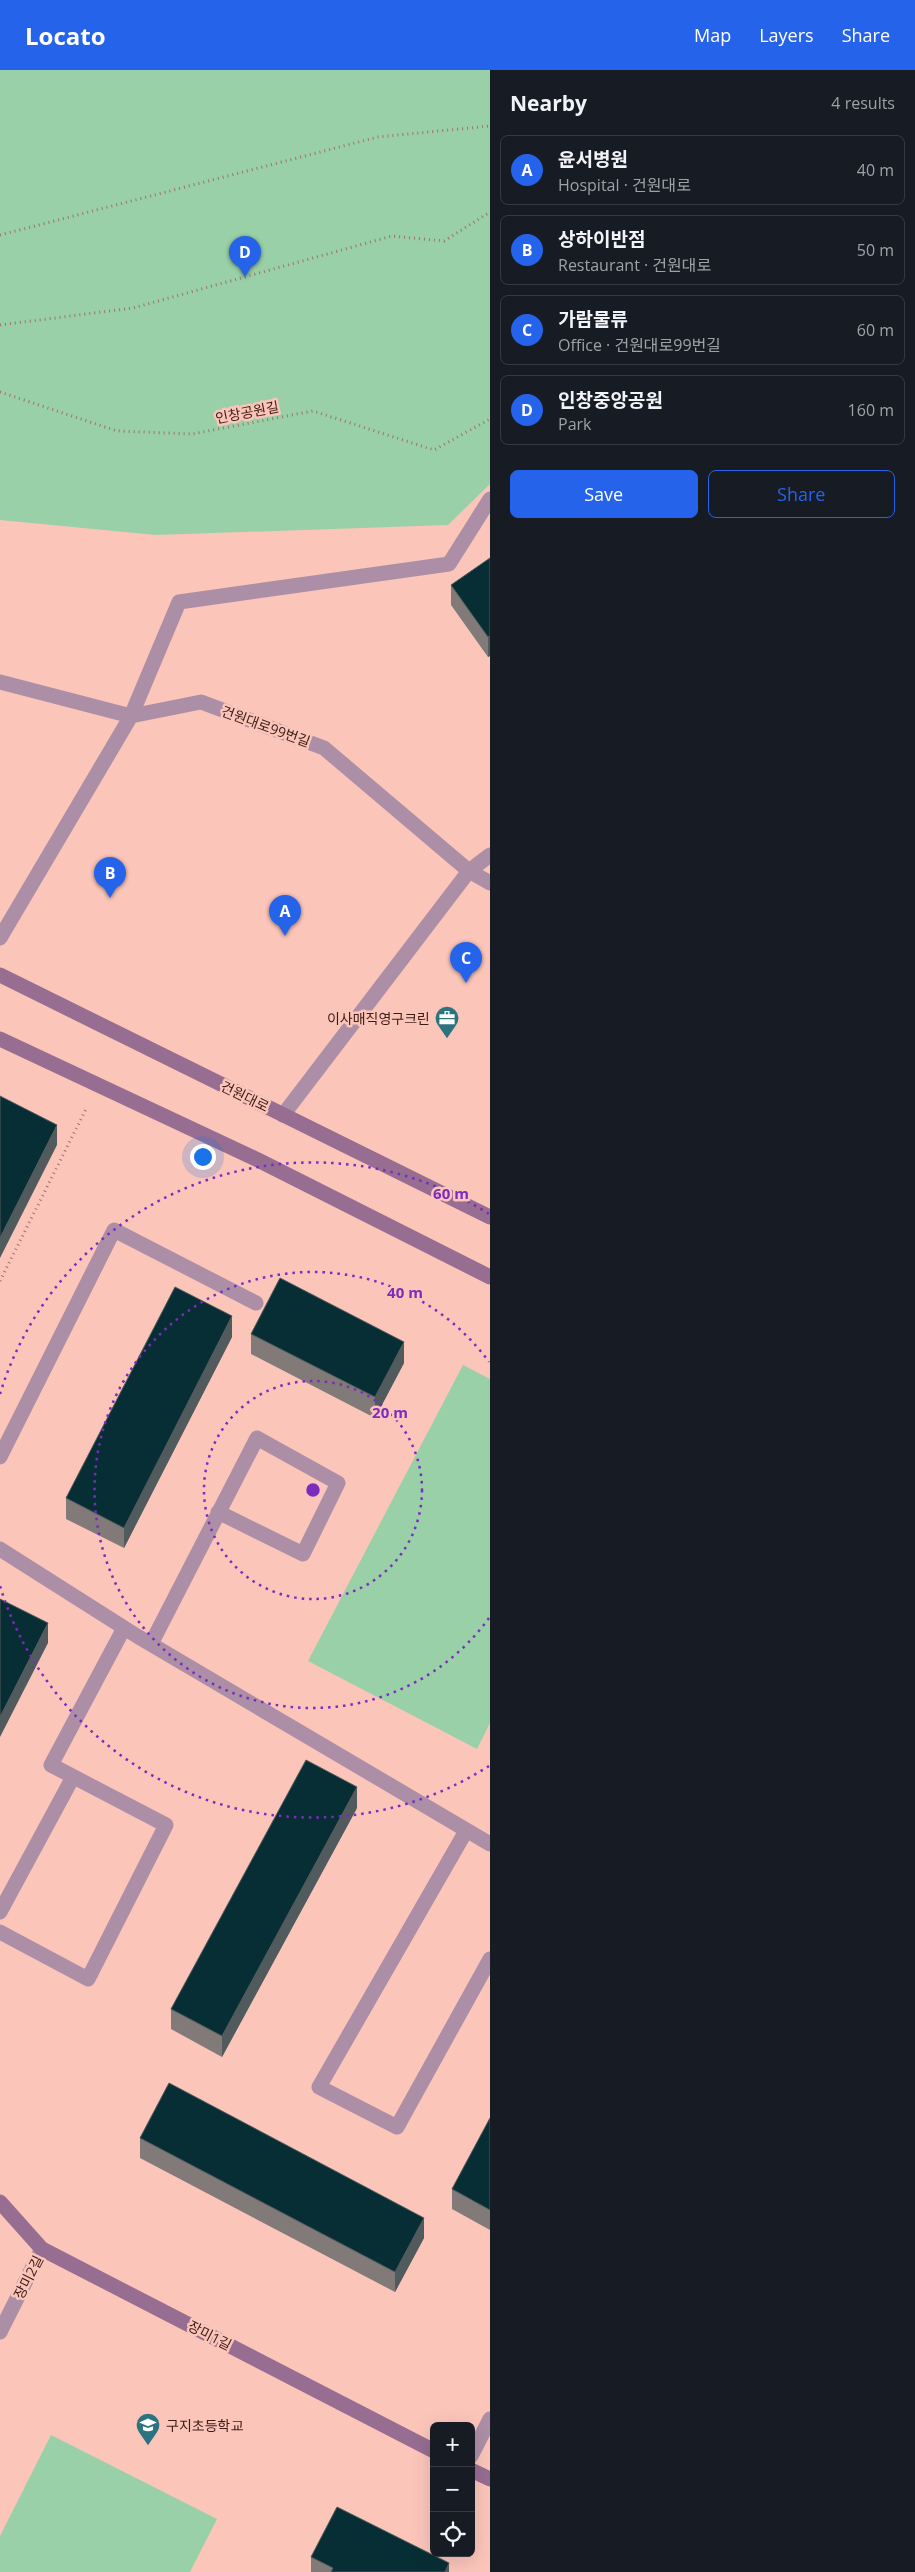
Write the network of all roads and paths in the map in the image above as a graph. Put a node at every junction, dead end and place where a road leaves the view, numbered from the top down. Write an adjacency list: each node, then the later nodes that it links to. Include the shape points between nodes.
1 (490, 126): 3 (path, via 378,137)
2 (490, 212): 4 (path, via 444,241 392,236 133,308)
3 (0, 235)
4 (0, 325)
5 (0, 392): 6 (path, 인창공원길, via 117,431 192,434 314,411 434,450)
6 (490, 419)
7 (490, 499): 9 (street, via 449,564 179,602)
8 (0, 682): 9 (street, 건원대로99번길)
9 (131, 716): 11 (street, 건원대로99번길, via 201,702 324,748); 13 (street)
10 (490, 855): 11 (street)
11 (469, 871): 12 (street, 건원대로99번길); 17 (street)
12 (490, 883)
13 (0, 938)
14 (0, 974): 17 (street, 건원대로)
15 (0, 1039): 16 (street)
16 (98, 1086): 19 (street, via 258,1160); 20 (path)
17 (283, 1115): 18 (street, 건원대로)
18 (490, 1217)
19 (490, 1277)
20 (0, 1281)
21 (256, 1303): 22 (street, via 114,1230)
22 (0, 1457)
23 (218, 1512): 23 (street, via 257,1438 338,1483 303,1554); 26 (street)
24 (0, 1549): 25 (street)
25 (124, 1628): 26 (street); 27 (street, via 51,1765)
26 (151, 1644): 28 (street)
27 (73, 1777): 30 (street); 31 (street, via 166,1825 88,1979)
28 (466, 1830): 29 (street); 32 (street, via 320,2087 397,2127)
29 (490, 1844)
30 (0, 1912)
31 (0, 1932)
32 (490, 1959)
33 (0, 2202): 34 (street, 장미1길)
34 (42, 2249): 35 (street, 장미2길); 38 (street, 장미1길)
35 (0, 2332)
36 (490, 2419): 37 (street)
37 (475, 2448)
38 (430, 2449)
39 (475, 2472): 40 (street)
40 (490, 2479)

